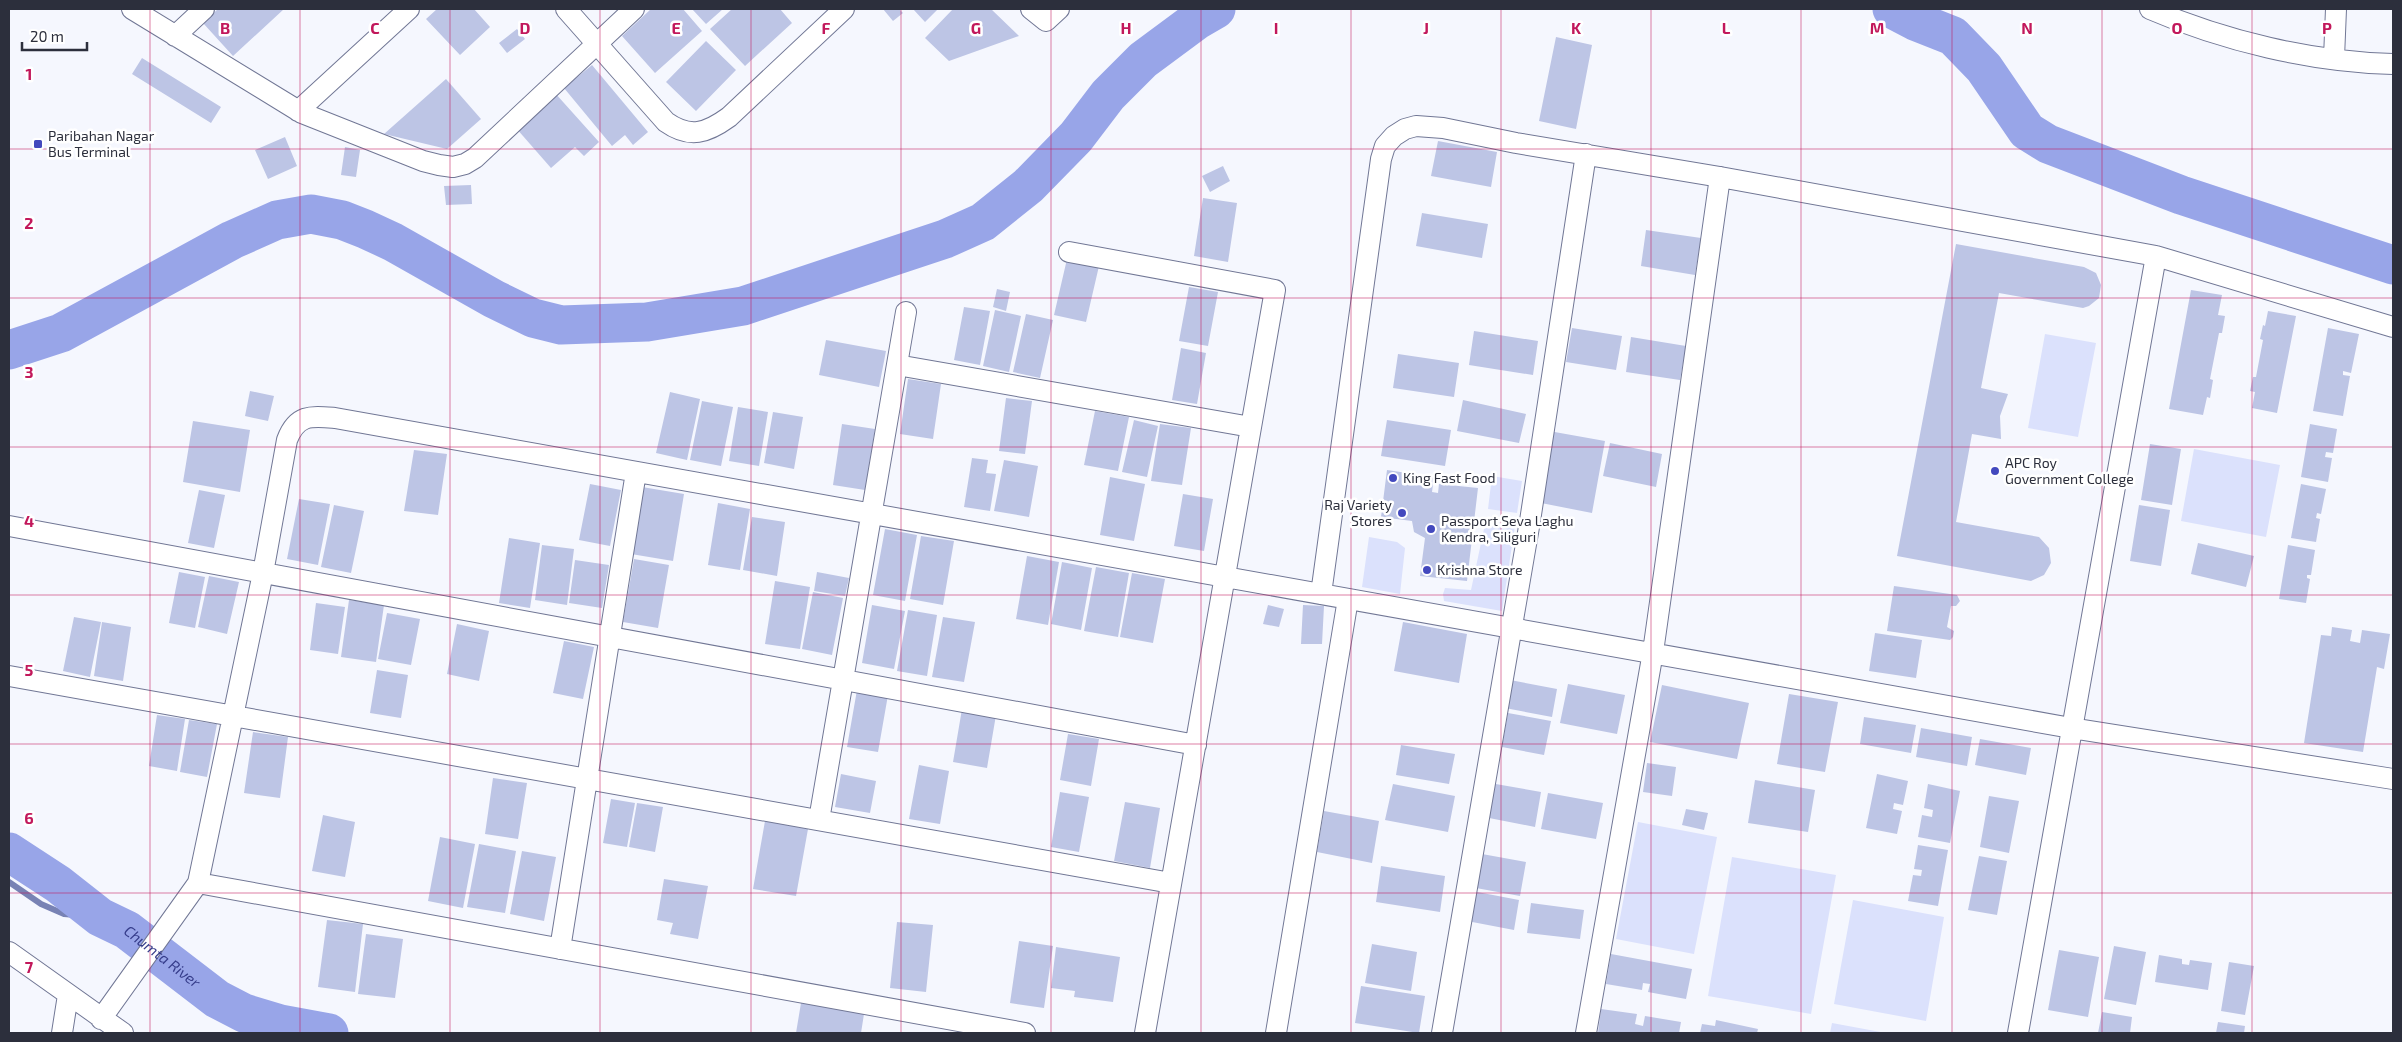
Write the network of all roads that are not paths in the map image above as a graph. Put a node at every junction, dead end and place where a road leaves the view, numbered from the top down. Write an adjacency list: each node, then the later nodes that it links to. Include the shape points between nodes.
1 (132, 9): 12 (street)
2 (204, 9): 12 (street)
3 (409, 9): 16 (street)
4 (566, 9): 13 (street)
5 (634, 9): 13 (street)
6 (844, 9): 13 (street, via 729,117 713,128 699,132 686,132 666,122)
7 (1031, 9): 8 (street, via 1046,21)
8 (1060, 9)
9 (2150, 9): 11 (street)
10 (2336, 9): 14 (street)
11 (2186, 16): 14 (street, via 2293,53)
12 (175, 36): 16 (street)
13 (596, 43): 16 (street, via 475,158 459,166 439,166 423,161)
14 (2334, 58): 15 (street)
15 (2393, 64)
16 (298, 111)
17 (1586, 154): 18 (street); 30 (street, via 1426,126 1405,129 1385,146); 32 (street)
18 (1720, 177): 20 (street); 34 (street)
19 (1069, 252): 24 (street, via 1275,290)
20 (2156, 256): 22 (street); 38 (street)
21 (906, 312): 23 (street)
22 (2393, 326)
23 (897, 365): 24 (street); 26 (street)
24 (1252, 427): 29 (street)
25 (636, 472): 26 (street); 28 (street, via 311,416 296,424 287,440); 33 (street)
26 (871, 514): 29 (street); 36 (street)
27 (9, 526): 28 (street)
28 (263, 573): 33 (street); 37 (street)
29 (1225, 576): 30 (street); 39 (street)
30 (1321, 594): 31 (street)
31 (1348, 598): 32 (street); 53 (street)
32 (1512, 627): 34 (street); 54 (street)
33 (610, 637): 36 (street); 40 (street)
34 (1654, 652): 38 (street); 55 (street)
35 (9, 676): 37 (street)
36 (843, 680): 39 (street); 42 (street)
37 (233, 716): 40 (street); 44 (street)
38 (2071, 728): 41 (street); 56 (street)
39 (1196, 745): 43 (street)
40 (588, 779): 42 (street); 45 (street)
41 (2393, 779)
42 (820, 820): 43 (street)
43 (1172, 883): 52 (street)
44 (198, 884): 45 (street); 48 (street)
45 (560, 949): 51 (street)
46 (9, 952): 47 (street)
47 (68, 995): 48 (street); 49 (street)
48 (101, 1019): 50 (street)
49 (62, 1033)
50 (123, 1033)
51 (1025, 1033)
52 (1145, 1033)
53 (1276, 1033)
54 (1442, 1033)
55 (1586, 1033)
56 (2018, 1033)

